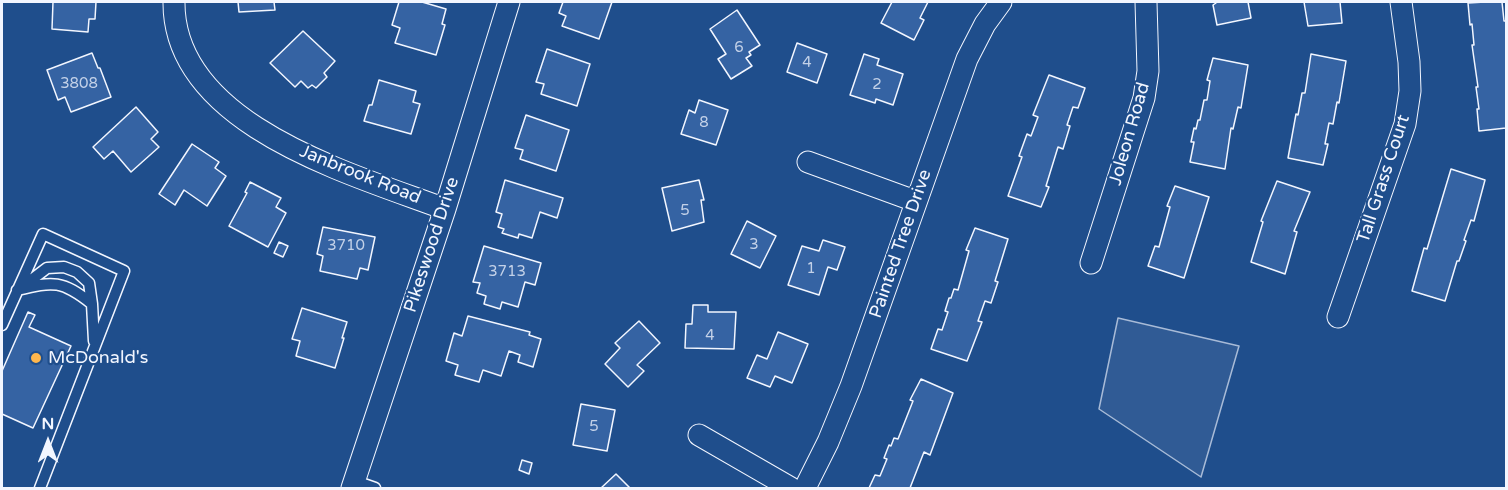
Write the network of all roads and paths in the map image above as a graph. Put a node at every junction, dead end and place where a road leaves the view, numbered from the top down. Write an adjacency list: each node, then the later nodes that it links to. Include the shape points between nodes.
1 (174, 2): 8 (street, Janbrook Road, via 180,39 192,65 210,92 235,114 318,161)
2 (509, 2): 8 (street, Pikeswood Drive)
3 (1001, 2): 7 (street, Painted Tree Drive, via 967,59)
4 (1146, 2): 9 (street, Joleon Road, via 1148,71 1144,98)
5 (1401, 2): 12 (street, Tall Grass Court, via 1410,91 1405,124)
6 (808, 162): 7 (street)
7 (915, 201): 20 (street, Painted Tree Drive, via 851,386)
8 (445, 209): 16 (street, Pikeswood Drive)
9 (1090, 263)
10 (17, 290): 11 (lane, via 56,283 74,289); 11 (lane, via 47,268 64,267 77,272 88,283); 13 (lane); 14 (lane, via 43,234 124,271)
11 (92, 304): 14 (lane)
12 (1338, 317)
13 (2, 325)
14 (94, 348): 17 (lane)
15 (699, 435): 19 (street)
16 (354, 485): 18 (lane)
17 (40, 489)
18 (375, 489)
19 (791, 489)
20 (805, 489)

